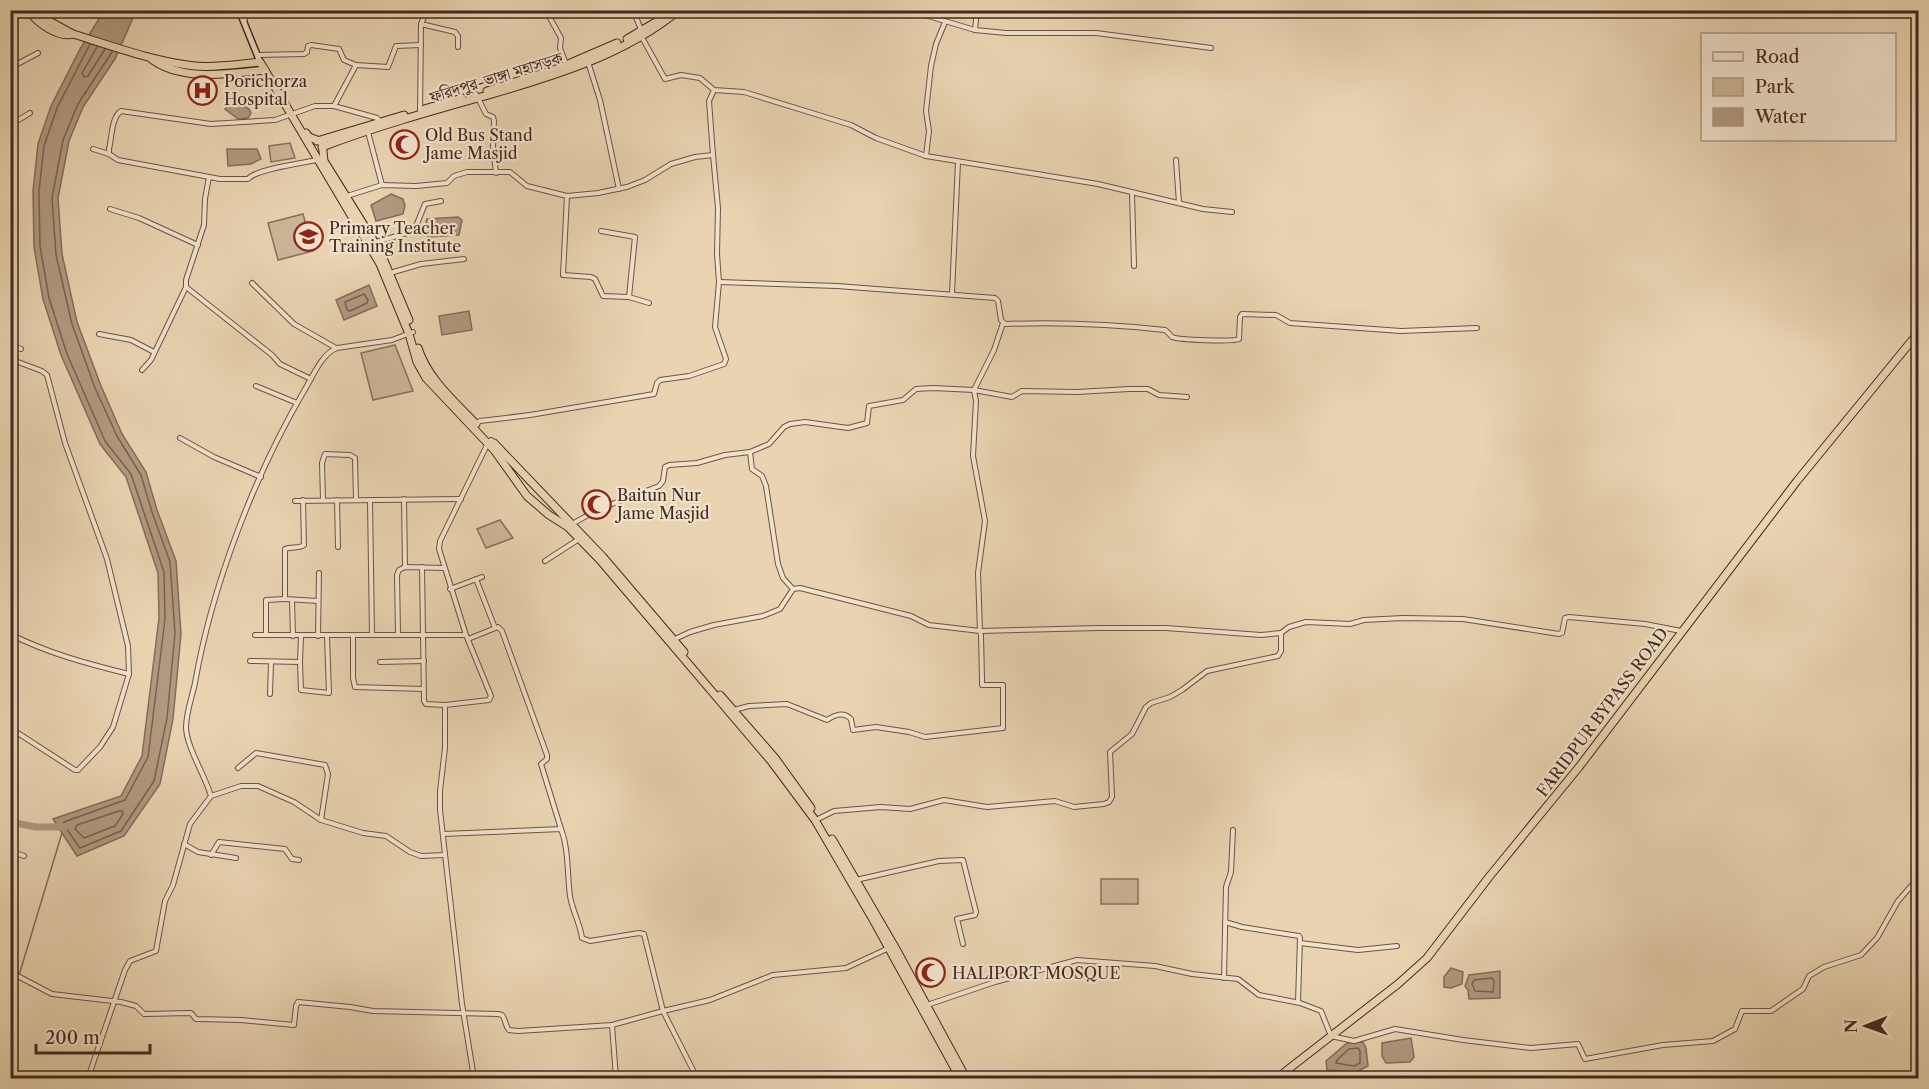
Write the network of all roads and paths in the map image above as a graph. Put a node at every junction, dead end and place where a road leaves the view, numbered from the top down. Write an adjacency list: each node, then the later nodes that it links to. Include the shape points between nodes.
1 (28, 10): 17 (highway, via 47,27)
2 (34, 10): 17 (highway)
3 (239, 10): 13 (main road)
4 (247, 10): 13 (street)
5 (427, 10): 14 (street)
6 (633, 10): 16 (street)
7 (671, 10): 16 (highway, ফরিদপুর-ভাঙ্গা মহাসড়ক)
8 (679, 10): 16 (highway, ফরিদপুর-ভাঙ্গা মহাসড়ক)
9 (885, 10): 12 (street, via 918,13)
10 (977, 10): 15 (street)
11 (550, 18): 26 (street, via 561,38)
12 (945, 22): 15 (street); 45 (street, via 931,66)
13 (244, 24): 23 (main road)
14 (421, 24): 18 (street); 19 (street, via 455,32)
15 (975, 30): 20 (street, via 1096,33)
16 (640, 34): 24 (highway, ফরিদপুর-ভাঙ্গা মহাসড়ক); 30 (street, via 663,78 690,75)
17 (76, 35): 22 (highway)
18 (421, 45): 25 (street, via 396,46 388,67); 34 (street)
19 (458, 47)
20 (1211, 48)
21 (38, 53): 27 (street)
22 (150, 58): 23 (highway, via 208,67); 28 (highway, via 192,73)
23 (259, 59): 25 (street, via 304,54 311,45 339,49 344,60); 28 (highway)
24 (587, 59): 26 (highway, ফরিদপুর-ভাঙ্গা মহাসড়ক); 29 (highway, ফরিদপুর-ভাঙ্গা মহাসড়ক); 52 (street)
25 (356, 65): 32 (street)
26 (566, 65): 29 (highway, ফরিদপুর-ভাঙ্গা মহাসড়ক)
27 (10, 68)
28 (265, 70): 35 (highway)
29 (554, 72): 31 (highway, ফরিদপুর-ভাঙ্গা মহাসড়ক)
30 (714, 90): 44 (street, via 709,101); 45 (street, via 744,92 842,122)
31 (477, 96): 34 (highway, ফরিদপুর-ভাঙ্গা মহাসড়ক); 49 (street, via 494,121)
32 (334, 106): 35 (street, via 315,106); 36 (street)
33 (30, 113): 37 (street)
34 (420, 113): 36 (highway, ফরিদপুর-ভাঙ্গা মহাসড়ক); 38 (highway, ফরিদপুর-ভাঙ্গা মহাসড়ক)
35 (292, 115): 40 (highway, via 309,137); 41 (highway); 43 (street, via 275,120 211,124 121,111 114,121)
36 (381, 122): 39 (highway, ফরিদপুর-ভাঙ্গা মহাসড়ক)
37 (10, 125)
38 (368, 131): 39 (highway, ফরিদপুর-ভাঙ্গা মহাসড়ক); 51 (street)
39 (355, 133): 40 (highway, ফরিদপুর-ভাঙ্গা মহাসড়ক)
40 (322, 144): 41 (highway, ফরিদপুর-ভাঙ্গা মহাসড়ক); 55 (highway, via 323,159)
41 (311, 148): 46 (highway)
42 (93, 150): 43 (street)
43 (109, 154): 50 (street, via 118,160)
44 (713, 155): 52 (street, via 671,164 645,180); 66 (street)
45 (926, 156): 48 (street)
46 (317, 160): 50 (street, via 262,171 248,179); 55 (highway)
47 (1176, 160): 57 (street)
48 (958, 162): 53 (street, via 1098,184); 69 (street)
49 (496, 173): 51 (street, via 460,173 442,184); 54 (street, via 510,172 528,186)
50 (209, 177): 62 (street)
51 (382, 185): 55 (street)
52 (619, 189): 54 (street)
53 (1132, 194): 57 (street); 64 (street)
54 (567, 196): 70 (street, via 563,274 591,277 603,296)
55 (342, 198): 61 (highway); 74 (highway, via 380,264)
56 (441, 201): 61 (street, via 425,204 414,231)
57 (1179, 202): 59 (street)
58 (110, 209): 62 (street)
59 (1232, 212)
60 (601, 231): 70 (street, via 635,237)
61 (375, 242): 65 (highway)
62 (198, 245): 68 (street)
63 (464, 259): 65 (street, via 429,262)
64 (1134, 266)
65 (390, 273): 74 (highway)
66 (719, 282): 69 (street); 88 (street, via 715,327 726,359 724,364 689,376 660,380 654,394)
67 (252, 283): 78 (street, via 294,324)
68 (186, 287): 80 (street); 83 (street, via 280,364)
69 (952, 294): 72 (street, via 997,299)
70 (629, 297): 71 (street)
71 (649, 303)
72 (1003, 323): 73 (street, via 1106,324 1165,330 1174,338 1229,342 1239,339 1242,314 1276,315 1290,322 1401,330); 85 (street)
73 (1477, 328)
74 (411, 333): 78 (street, via 392,340); 88 (highway, via 417,362 426,378)
75 (1918, 333): 118 (highway, FARIDPUR BYPASS ROAD)
76 (99, 334): 80 (street, via 131,340)
77 (10, 345): 79 (street)
78 (337, 348): 83 (street)
79 (21, 349)
80 (154, 352): 82 (street)
81 (10, 359): 138 (street, via 47,375 65,443 107,559 126,631)
82 (142, 369)
83 (311, 379): 87 (street)
84 (256, 386): 87 (street)
85 (974, 390): 86 (street, via 1012,397 1022,391 1148,389 1159,395); 91 (street, via 916,389 903,400 869,406 867,423 848,428 790,424 769,444); 117 (street, via 973,456 985,521 978,573)
86 (1187, 397)
87 (297, 404): 92 (street)
88 (473, 425): 90 (highway)
89 (180, 438): 92 (street)
90 (490, 442): 94 (street); 101 (highway); 102 (highway, via 527,496)
91 (750, 452): 101 (street, via 669,465 659,486); 112 (street, via 752,469 762,476 766,486 778,564)
92 (261, 477): 147 (street, via 231,550 207,625 186,727)
93 (404, 499): 94 (street); 99 (street); 105 (street)
94 (460, 499): 107 (street, via 440,541)
95 (303, 500): 96 (street); 100 (street); 113 (street, via 304,545 285,549)
96 (323, 500): 97 (street); 98 (street, via 322,463 326,454 355,458)
97 (337, 500): 98 (street); 103 (street)
98 (356, 500): 99 (street)
99 (370, 500): 124 (street)
100 (295, 501)
101 (572, 524): 102 (highway)
102 (578, 535): 104 (street); 132 (highway)
103 (338, 547)
104 (545, 561)
105 (405, 567): 106 (street); 121 (street, via 397,575)
106 (422, 567): 107 (street); 125 (street)
107 (444, 568): 111 (street)
108 (319, 573): 115 (street)
109 (482, 577): 110 (street)
110 (476, 579): 111 (street); 116 (street)
111 (450, 589): 131 (street)
112 (793, 589): 117 (street, via 807,588 911,615 929,625); 132 (street, via 780,609 764,616 714,625)
113 (285, 599): 114 (street); 123 (street, via 266,600)
114 (292, 600): 115 (street); 126 (street)
115 (318, 601): 128 (street)
116 (495, 628): 131 (street); 150 (street, via 502,631 547,754 541,764)
117 (980, 631): 119 (street, via 1099,628); 143 (street, via 982,684 1003,686 1003,728 925,737 876,727 853,730 851,719 845,715 827,720 787,704)
118 (1681, 631): 119 (street, via 1569,617 1559,634 1463,619 1403,618 1350,624 1306,622); 179 (highway, FARIDPUR BYPASS ROAD, via 1427,958)
119 (1281, 633): 148 (street, via 1278,656 1207,671 1182,690 1146,707 1132,734 1110,752 1109,802 1074,807 1054,801 987,807 944,800 910,809 834,811)
120 (10, 634): 138 (street)
121 (398, 634): 124 (street); 125 (street)
122 (255, 635): 123 (street)
123 (266, 635): 126 (street)
124 (372, 635): 130 (street)
125 (423, 635): 131 (street); 134 (street)
126 (293, 636): 127 (street)
127 (302, 636): 128 (street); 135 (street)
128 (318, 636): 129 (street)
129 (327, 636): 130 (street); 135 (street, via 329,693 302,690)
130 (353, 636): 140 (street, via 355,687)
131 (467, 637): 142 (street, via 491,696 489,700)
132 (671, 642): 139 (highway)
133 (250, 661): 137 (street)
134 (424, 661): 136 (street); 140 (street)
135 (300, 662): 137 (street)
136 (380, 662)
137 (272, 663): 141 (street)
138 (129, 674): 144 (street, via 113,727 78,770)
139 (706, 682): 143 (highway); 145 (highway)
140 (424, 689): 142 (street, via 426,704)
141 (270, 694)
142 (445, 705): 152 (street, via 440,792)
143 (734, 710): 145 (highway)
144 (10, 728)
145 (773, 760): 148 (highway)
146 (238, 768): 149 (street, via 256,753 325,765 328,774)
147 (211, 796): 149 (street, via 241,786 258,786 294,802); 153 (street, via 190,824)
148 (817, 819): 154 (highway)
149 (321, 820): 157 (street, via 386,836 421,856)
150 (561, 829): 152 (street); 175 (street, via 571,899 582,938 590,942 644,934)
151 (1233, 830): 164 (street)
152 (443, 834): 157 (street)
153 (184, 844): 156 (street); 172 (street, via 165,901 156,951 130,961)
154 (835, 850): 161 (highway); 163 (highway)
155 (10, 851): 158 (street)
156 (211, 855): 159 (street); 160 (street, via 219,842 285,849 292,859)
157 (445, 855): 176 (street)
158 (24, 856)
159 (236, 858)
160 (299, 860)
161 (855, 880): 163 (highway); 166 (street, via 939,861 963,860 976,912 957,919)
162 (1918, 885): 179 (street, via 1912,885 1898,901 1877,938 1861,955 1809,975 1803,989 1772,1011 1742,1011 1735,1029 1713,1041 1663,1045 1585,1059 1578,1044 1531,1048 1395,1029 1354,1041)
163 (877, 922): 168 (highway); 171 (highway)
164 (1225, 922): 165 (street, via 1296,934); 170 (street)
165 (1300, 943): 167 (street, via 1358,950); 173 (street)
166 (963, 944)
167 (1397, 946)
168 (889, 948): 171 (highway); 175 (street, via 846,968 773,975 710,999)
169 (10, 972): 172 (street, via 52,994)
170 (1224, 978): 173 (street, via 1238,979 1259,995); 174 (street, via 1155,966 1077,960)
171 (920, 999): 174 (highway); 178 (highway)
172 (115, 1001): 176 (street, via 136,1006 144,1014 190,1013 196,1020 291,1025 295,1024 298,1002 373,1011); 180 (street)
173 (1298, 1002): 179 (street, via 1321,1011)
174 (926, 1005): 178 (highway)
175 (663, 1011): 177 (street); 183 (street)
176 (464, 1013): 177 (street, via 502,1015 509,1030); 181 (street)
177 (612, 1025): 182 (street)
178 (935, 1027): 184 (highway); 185 (highway)
179 (1331, 1036): 186 (highway, FARIDPUR BYPASS ROAD)
180 (88, 1078)
181 (474, 1078)
182 (616, 1078)
183 (697, 1078)
184 (960, 1078)
185 (966, 1078)
186 (1277, 1078)

